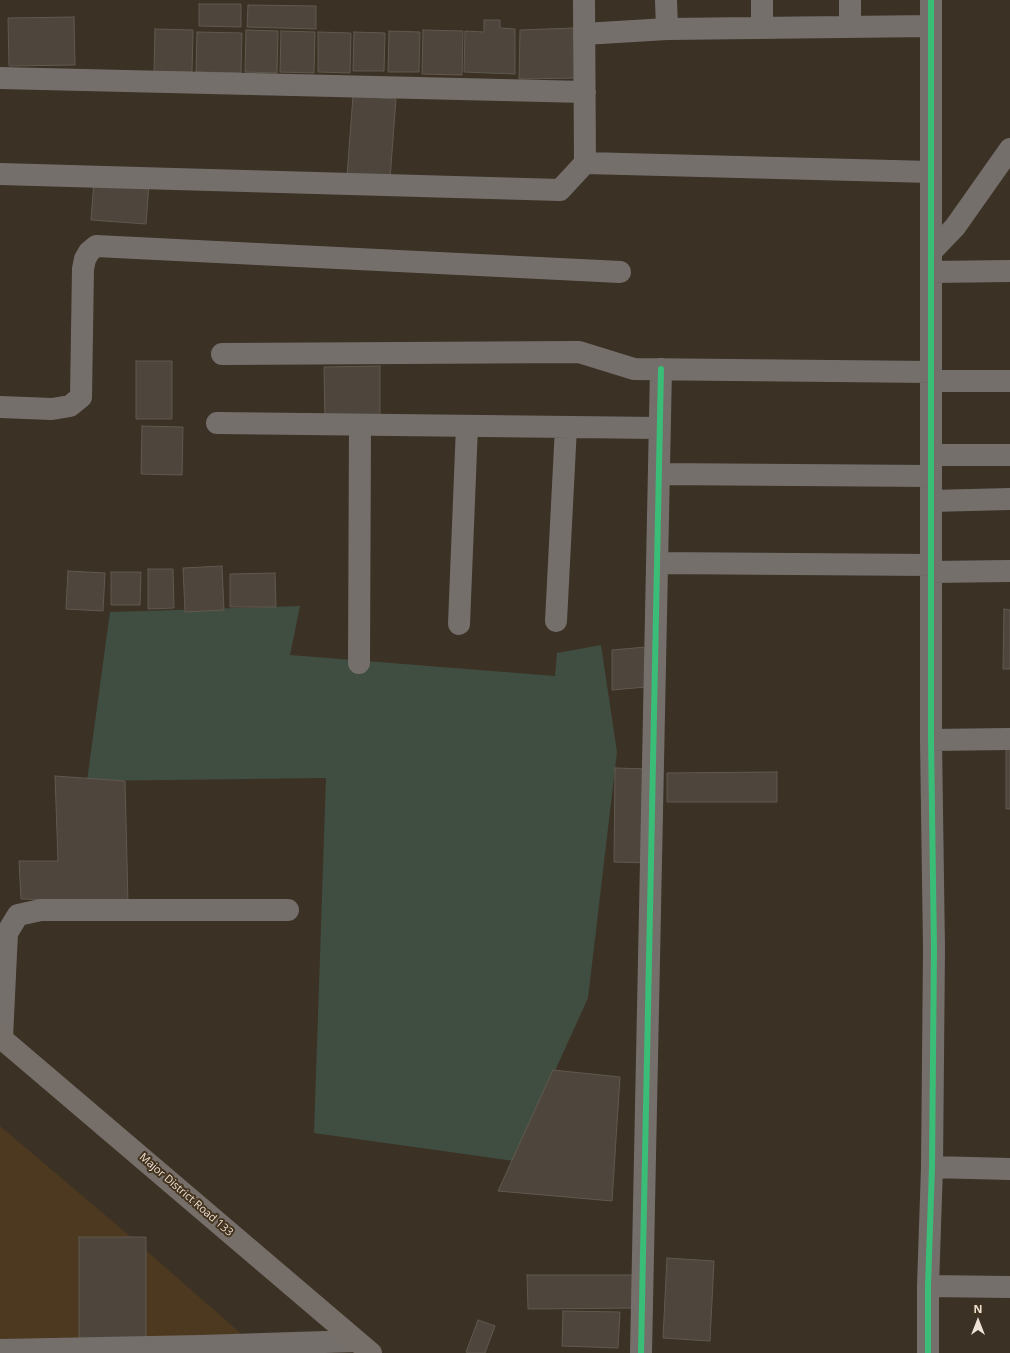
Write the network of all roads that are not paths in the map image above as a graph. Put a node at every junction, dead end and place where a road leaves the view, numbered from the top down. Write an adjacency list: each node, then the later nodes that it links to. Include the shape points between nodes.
1 (584, 0): 10 (street)
2 (666, 0): 9 (street)
3 (762, 0): 8 (street)
4 (850, 0): 6 (street)
5 (931, 0): 7 (street)
6 (850, 26): 7 (street); 8 (street)
7 (931, 26): 15 (street)
8 (762, 27): 9 (street)
9 (667, 29): 10 (street)
10 (584, 34): 12 (street)
11 (0, 78): 12 (street)
12 (584, 92): 14 (street)
13 (1010, 149): 17 (street)
14 (585, 163): 15 (street); 16 (street, via 560,190)
15 (931, 172): 17 (street)
16 (0, 174)
17 (931, 262): 18 (street); 22 (street)
18 (1010, 270)
19 (620, 272): 24 (street, via 96,246 85,259 83,269 81,397 70,406 52,410)
20 (222, 354): 21 (street, via 578,352 634,370)
21 (661, 370): 22 (street); 29 (street)
22 (931, 376): 23 (street); 30 (street)
23 (1010, 381)
24 (0, 407)
25 (217, 423): 26 (street)
26 (360, 425): 27 (street); 41 (street)
27 (467, 426): 28 (street); 40 (street)
28 (566, 427): 29 (street); 39 (street)
29 (659, 428): 32 (street)
30 (931, 455): 31 (street); 33 (street)
31 (1010, 455)
32 (659, 474): 33 (street); 36 (street)
33 (931, 476): 35 (street)
34 (1010, 499): 35 (street)
35 (931, 501): 37 (street)
36 (657, 563): 37 (street); 53 (street)
37 (931, 568): 38 (street); 43 (street)
38 (1010, 571)
39 (556, 621)
40 (459, 624)
41 (359, 663)
42 (1010, 739): 43 (street)
43 (931, 740): 46 (street, via 934,949)
44 (288, 910): 45 (street, via 41,910 18,915 8,933)
45 (1, 1038): 50 (main road, Major District Road 133)
46 (932, 1167): 47 (street); 48 (street)
47 (1010, 1169)
48 (928, 1286): 49 (street); 54 (street)
49 (1010, 1286)
50 (364, 1347): 52 (street)
51 (0, 1350): 52 (street)
52 (201, 1350)
53 (641, 1353)
54 (928, 1353)

